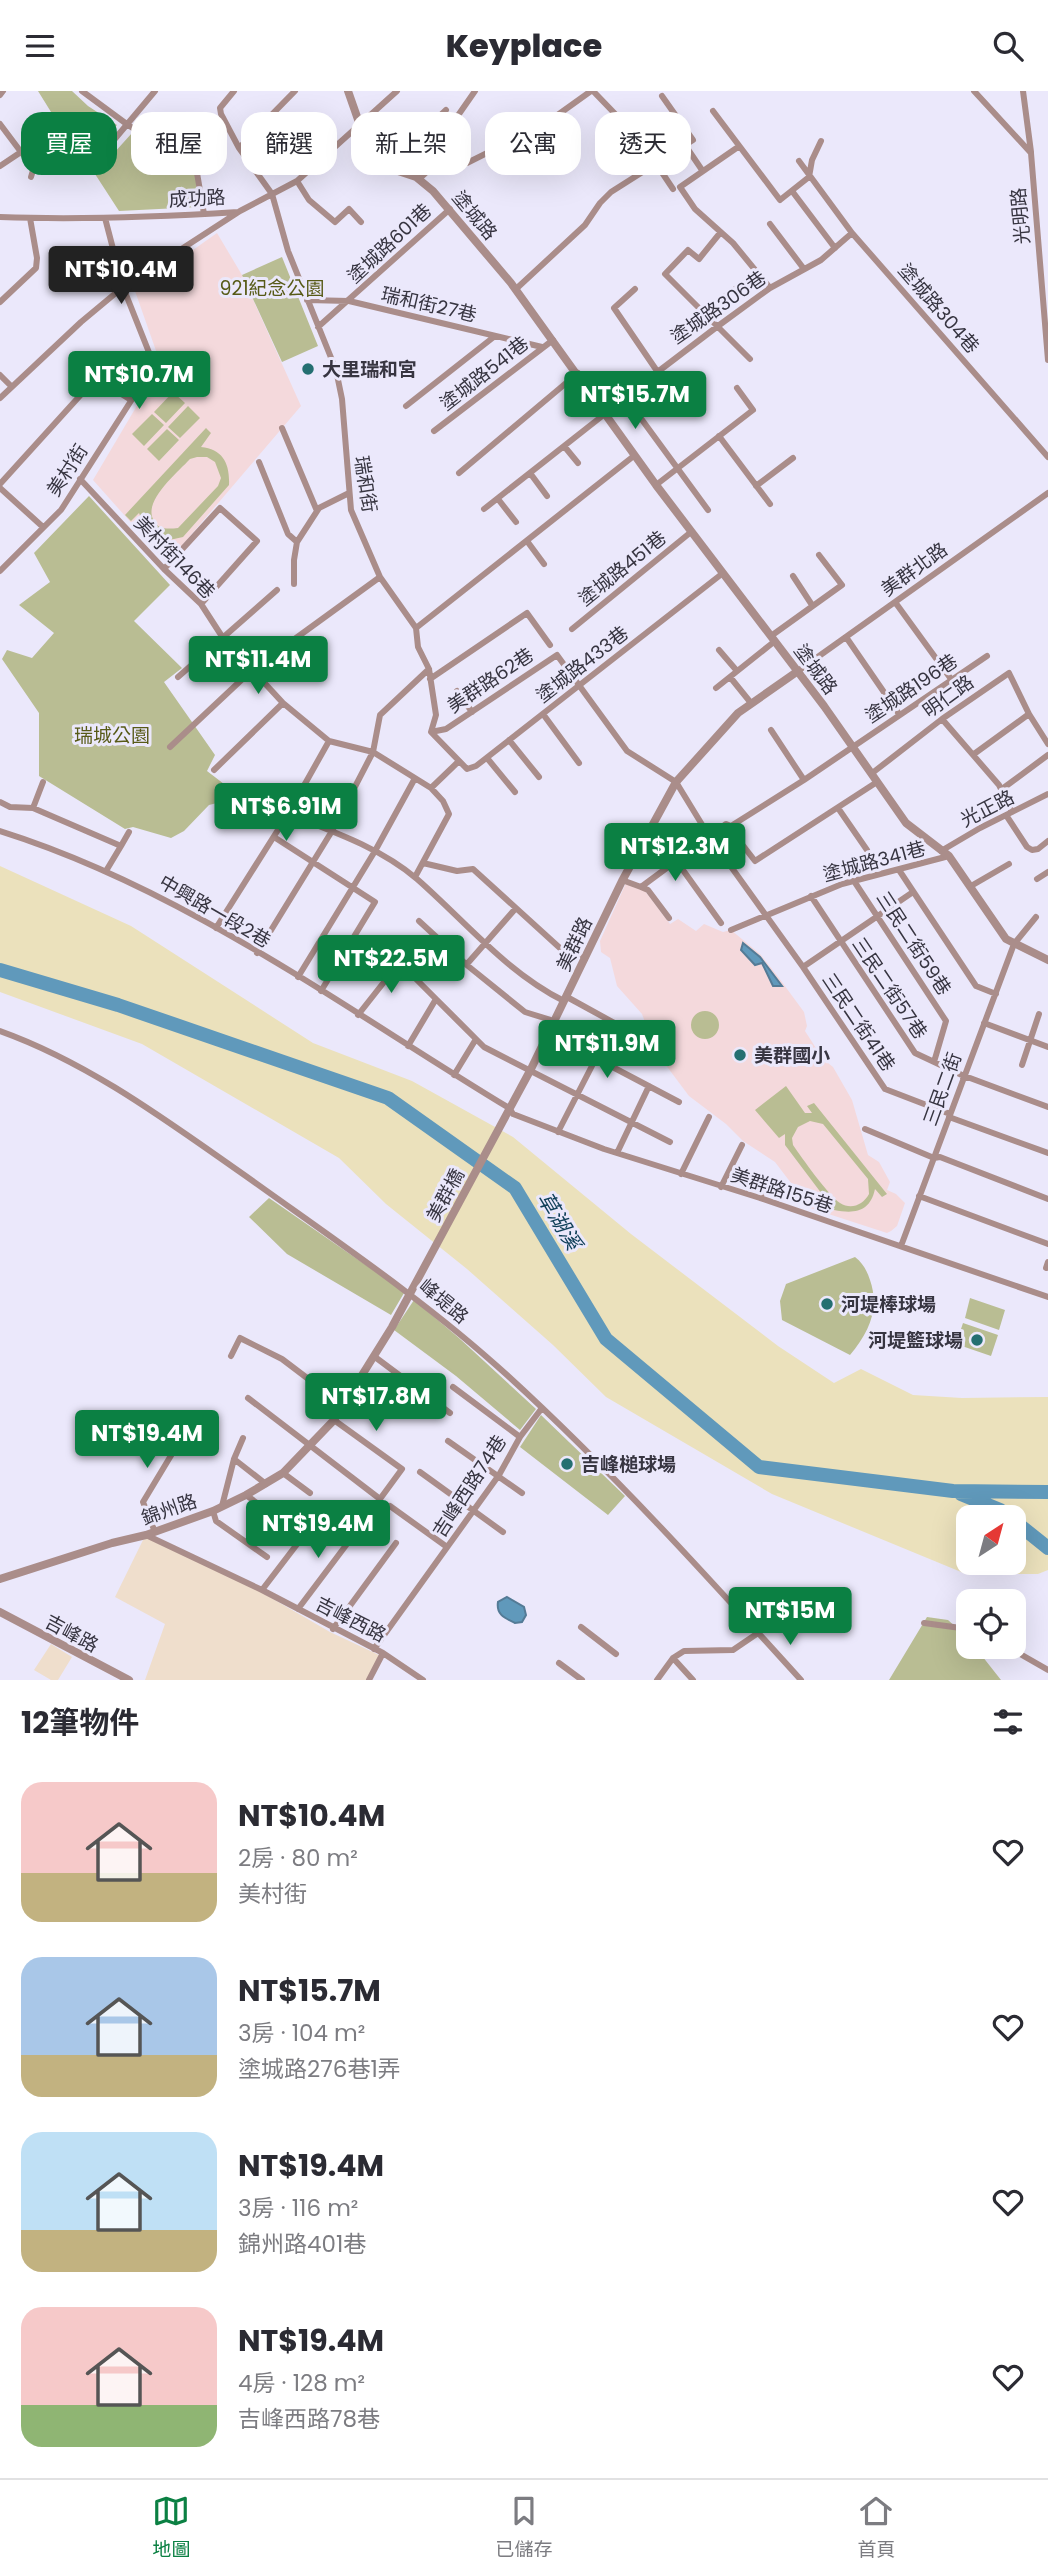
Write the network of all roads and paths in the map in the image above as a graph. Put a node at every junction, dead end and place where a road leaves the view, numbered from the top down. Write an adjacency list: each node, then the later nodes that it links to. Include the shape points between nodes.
1 (82, 91): 13 (street)
2 (95, 91): 13 (street)
3 (155, 91): 21 (street)
4 (234, 91): 26 (street, 瑞和街, via 220,108)
5 (295, 91): 26 (street)
6 (348, 91): 15 (street)
7 (397, 91): 16 (street, 成功路)
8 (475, 91): 17 (street)
9 (592, 91): 18 (street); 37 (street, via 545,124 467,163 430,168)
10 (974, 91): 28 (street)
11 (1023, 91): 28 (street, 光明路)
12 (663, 96): 19 (street)
13 (90, 97): 21 (street)
14 (713, 111): 25 (street)
15 (355, 112)
16 (373, 112)
17 (460, 112)
18 (613, 112)
19 (674, 112)
20 (0, 124): 27 (street)
21 (128, 125): 23 (street); 44 (street, via 191,165 197,173)
22 (351, 131): 38 (street, 成功路)
23 (117, 137)
24 (821, 141): 36 (street)
25 (738, 147): 32 (street); 40 (street, via 779,200)
26 (239, 148): 41 (street, 瑞和街)
27 (21, 152): 31 (street)
28 (1031, 153): 69 (street, 光明路)
29 (691, 154): 32 (street)
30 (799, 162): 36 (street, 塗城路304巷)
31 (0, 166)
32 (702, 170): 50 (street, via 680,187)
33 (408, 175): 37 (street, 塗城路)
34 (636, 175): 57 (street, via 611,192 577,233)
35 (665, 175): 39 (street)
36 (809, 177): 40 (street); 51 (street, 塗城路304巷)
37 (419, 179): 42 (street, 塗城路)
38 (296, 181): 41 (street, 成功路); 48 (street, via 309,200 335,222 349,209)
39 (673, 189)
40 (792, 191): 52 (street)
41 (272, 194): 43 (street, 成功路); 59 (street, 瑞和街)
42 (450, 209): 57 (street, 塗城路); 61 (street, 塗城路601巷)
43 (240, 212): 44 (street, 成功路); 55 (street)
44 (204, 214): 47 (street, 成功路)
45 (0, 217): 46 (street, 成功路)
46 (30, 218): 47 (street, 成功路); 62 (street, via 36,268)
47 (105, 218): 55 (street, 美村街)
48 (361, 222)
49 (770, 224): 53 (street)
50 (720, 233): 54 (street); 63 (street, via 699,259 688,250 665,274)
51 (852, 233): 52 (street, 塗城路306巷); 87 (street, 塗城路304巷)
52 (835, 248): 53 (street, 塗城路306巷)
53 (804, 269): 56 (street, 塗城路306巷)
54 (758, 273): 56 (street); 60 (street)
55 (123, 287): 75 (street); 79 (street, 美村街, via 154,365)
56 (770, 288): 63 (street, 塗城路306巷)
57 (516, 289): 66 (street, 塗城路)
58 (635, 289): 71 (street, via 614,308)
59 (307, 300): 61 (street, 瑞和街27巷); 64 (street, 瑞和街)
60 (720, 300)
61 (349, 301): 64 (street, 塗城路601巷); 65 (street, 瑞和街27巷)
62 (0, 302)
63 (718, 325): 68 (street); 71 (street, 塗城路306巷)
64 (318, 327): 99 (street, 瑞和街, via 342,399)
65 (495, 336): 67 (street, 瑞和街27巷); 80 (street)
66 (553, 340): 67 (street, 塗城路541巷); 72 (street, 塗城路)
67 (542, 347): 83 (street, 塗城路541巷)
68 (750, 359)
69 (1048, 360)
70 (83, 370): 74 (street)
71 (657, 371): 78 (street, 塗城路306巷)
72 (578, 373): 81 (street, 塗城路); 92 (street)
73 (0, 375): 75 (street)
74 (96, 378): 79 (street); 96 (street)
75 (12, 387): 77 (street)
76 (737, 388): 84 (street, via 753,410)
77 (0, 398)
78 (626, 398): 81 (street, 塗城路306巷); 91 (street)
79 (131, 400): 94 (street, 美村街)
80 (407, 406)
81 (606, 412): 85 (street, 塗城路306巷); 86 (street, 塗城路)
82 (282, 428): 105 (street)
83 (434, 431)
84 (719, 436): 91 (street); 97 (street)
85 (564, 446): 90 (street); 93 (street, 塗城路306巷)
86 (635, 456): 95 (street, 塗城路); 109 (street)
87 (1048, 457)
88 (793, 458): 97 (street)
89 (259, 461): 110 (street, via 288,534)
90 (578, 463)
91 (677, 468): 95 (street); 104 (street)
92 (459, 473)
93 (530, 473): 100 (street); 101 (street, 塗城路306巷)
94 (80, 479): 107 (street, 美村街, via 61,510); 113 (street, 美村街146巷)
95 (656, 485): 108 (street, 塗城路)
96 (0, 486): 107 (street)
97 (756, 486): 102 (street)
98 (1048, 492): 120 (street, 美群北路)
99 (349, 493): 105 (street); 117 (street, 瑞和街, via 351,510)
100 (547, 496)
101 (498, 499): 103 (street, 塗城路306巷); 106 (street)
102 (770, 504)
103 (484, 509)
104 (708, 510)
105 (317, 511): 110 (street)
106 (516, 522)
107 (43, 527): 114 (street, 美村街)
108 (691, 532): 115 (street, 塗城路); 124 (street, 塗城路451巷)
109 (527, 541): 112 (street); 123 (street)
110 (297, 542): 118 (street)
111 (819, 555): 122 (street, via 842,585)
112 (544, 564)
113 (164, 569): 121 (street, 美村街146巷); 121 (street, via 220,508 257,541)
114 (0, 571)
115 (723, 573): 127 (street, 塗城路); 139 (street, 塗城路433巷)
116 (793, 576): 122 (street)
117 (380, 577): 123 (street, 瑞和街); 132 (street)
118 (293, 584)
119 (276, 590): 126 (street)
120 (895, 602): 125 (street, 美群北路); 138 (street)
121 (201, 604): 126 (street, 美村街146巷)
122 (813, 605): 127 (street)
123 (416, 628): 131 (street, 瑞和街, via 418,647)
124 (572, 629)
125 (846, 637): 134 (street, 美群北路); 146 (street)
126 (223, 638): 132 (street, 美村街146巷); 135 (street)
127 (773, 639): 133 (street); 134 (street, 塗城路)
128 (550, 645): 137 (street, via 527,613)
129 (719, 650): 133 (street)
130 (987, 656): 138 (street, 塗城路196巷)
131 (429, 669): 137 (street, 瑞和街); 156 (street, via 380,715)
132 (252, 670): 143 (street, 美村街146巷); 154 (street)
133 (737, 671): 136 (street)
134 (798, 671): 142 (street, 美群路); 155 (street, 塗城路)
135 (178, 677)
136 (730, 677): 140 (street); 142 (street)
137 (430, 679): 150 (street, 瑞和街, via 436,715)
138 (951, 679): 146 (street, 塗城路196巷)
139 (579, 686): 144 (street, 美群路62巷, via 557,655); 145 (street, 塗城路433巷); 168 (street, 美群路62巷, via 627,751)
140 (716, 688)
141 (457, 691): 144 (street)
142 (751, 702): 168 (street, 美群路)
143 (283, 703): 152 (street, 美村街146巷); 162 (street)
144 (472, 712): 150 (street, 美群路62巷, via 446,729)
145 (543, 713): 151 (street, 塗城路433巷); 161 (street)
146 (900, 714): 155 (street, 塗城路196巷)
147 (1029, 714): 148 (street, 明仁路, via 1009,673); 153 (street); 157 (street)
148 (942, 719): 157 (street); 163 (street, 明仁路)
149 (771, 730): 165 (street)
150 (431, 732): 160 (street)
151 (509, 740): 159 (street, 塗城路433巷); 164 (street)
152 (329, 741): 156 (street, 美村街146巷); 177 (street)
153 (1048, 744)
154 (170, 747)
155 (853, 747): 163 (street, 塗城路); 165 (street, 塗城路196巷)
156 (373, 752): 166 (street, 美村街146巷); 182 (street)
157 (974, 754): 171 (street)
158 (1048, 755): 171 (street)
159 (486, 758): 160 (street, via 467,769); 172 (street)
160 (459, 761): 170 (street)
161 (579, 763)
162 (214, 771)
163 (871, 774): 169 (street, 塗城路)
164 (539, 778)
165 (804, 779): 179 (street, 塗城路196巷, via 731,826)
166 (414, 780): 170 (street, 美村街146巷); 189 (street)
167 (43, 782): 176 (street)
168 (676, 782): 180 (street, 美群路); 184 (street, 三民二街41巷)
169 (877, 782): 175 (street); 190 (street, 塗城路, via 906,823)
170 (432, 789): 193 (street, via 449,814)
171 (1002, 789): 178 (street)
172 (515, 792)
173 (1048, 794): 178 (street, 光正路)
174 (0, 802): 176 (street)
175 (838, 807): 179 (street, via 755,861); 188 (street)
176 (33, 808): 187 (street)
177 (288, 814): 182 (street); 185 (street)
178 (1009, 814): 186 (street, via 1027,847 1035,850); 190 (street, 光正路)
179 (726, 824): 184 (street, 塗城路196巷)
180 (652, 827): 191 (street); 200 (street, 美群路)
181 (0, 831): 196 (street, 中興路一段2巷)
182 (332, 831): 189 (street); 192 (street)
183 (129, 832): 187 (street)
184 (709, 836): 191 (street, 塗城路196巷); 208 (street, 三民二街41巷)
185 (274, 837): 192 (street); 214 (street)
186 (1047, 844)
187 (121, 846): 196 (street)
188 (867, 850)
189 (375, 851): 198 (street); 204 (street)
190 (945, 854): 195 (street, 塗城路341巷); 202 (street, 塗城路)
191 (675, 860): 203 (street, 塗城路196巷); 213 (street)
192 (313, 862): 204 (street); 219 (street)
193 (423, 863): 198 (street); 207 (street, via 457,871 473,869)
194 (1009, 864): 202 (street)
195 (899, 870): 201 (street, 塗城路341巷); 205 (street)
196 (106, 871): 214 (street, 中興路一段2巷)
197 (1048, 872): 199 (street)
198 (415, 877): 217 (street)
199 (1037, 879)
200 (622, 880): 203 (street); 221 (street, 美群路)
201 (854, 881): 206 (street, 塗城路341巷); 209 (street, 三民二街59巷)
202 (971, 886): 218 (street, 塗城路)
203 (641, 887): 210 (street)
204 (353, 888): 225 (street); 227 (street, via 375,902)
205 (914, 892): 209 (street); 228 (street, via 976,986)
206 (811, 896): 208 (street, 塗城路341巷); 216 (street, 三民二街57巷)
207 (516, 908): 217 (street); 221 (street, via 561,949)
208 (765, 916): 215 (street, 塗城路341巷); 224 (street, 三民二街41巷)
209 (878, 917): 216 (street); 244 (street, 三民二街59巷, via 946,1021)
210 (668, 918)
211 (1032, 918): 218 (street, 三民二街)
212 (419, 921): 223 (street)
213 (721, 923)
214 (216, 928): 219 (street, 中興路一段2巷)
215 (731, 930)
216 (840, 942): 224 (street); 244 (street, 三民二街57巷, via 915,1053)
217 (484, 944): 223 (street); 230 (street, via 540,989)
218 (1014, 944): 222 (street, 塗城路); 228 (street, 三民二街)
219 (257, 953): 225 (street, 中興路一段2巷)
220 (403, 958): 232 (street)
221 (585, 959): 230 (street, 美群路)
222 (1048, 960)
223 (467, 964): 233 (street, via 525,1012)
224 (803, 967): 254 (street, 三民二街41巷, via 885,1089)
225 (298, 977): 227 (street, 中興路一段2巷)
226 (416, 979): 229 (street)
227 (321, 991): 232 (street, 中興路一段2巷)
228 (996, 994): 235 (street, 三民二街)
229 (436, 999): 239 (street); 241 (street)
230 (565, 999): 233 (street, 美群路); 234 (street)
231 (1039, 1014): 240 (street)
232 (358, 1015): 241 (street, 中興路一段2巷)
233 (554, 1021): 237 (street, 美群路)
234 (614, 1023): 238 (street); 243 (street)
235 (984, 1023): 240 (street); 248 (street, 三民二街)
236 (0, 1031): 273 (street, 峰堤路, via 125,1093)
237 (548, 1033): 243 (street); 246 (street, 美群路)
238 (638, 1036)
239 (476, 1039): 246 (street); 247 (street)
240 (1030, 1040): 242 (street); 245 (street)
241 (408, 1046): 247 (street, 中興路一段2巷)
242 (1048, 1047)
243 (596, 1058): 249 (street); 250 (street)
244 (934, 1062): 248 (street, 三民二街57巷)
245 (1022, 1065)
246 (531, 1069): 250 (street); 253 (street, 美群路)
247 (454, 1075): 253 (street, 中興路一段2巷)
248 (963, 1077): 252 (street, 三民二街57巷); 254 (street, 三民二街)
249 (649, 1086): 251 (street); 257 (street)
250 (578, 1094): 257 (street); 259 (street)
251 (679, 1103)
252 (1048, 1107)
253 (509, 1108): 256 (street, 美群路); 259 (street, 美群路155巷, via 513,1114)
254 (950, 1116): 263 (street, 三民二街41巷); 264 (street, 三民二街)
255 (709, 1117): 265 (street)
256 (503, 1119): 273 (street, 美群橋)
257 (631, 1122): 260 (street); 262 (street)
258 (865, 1129): 264 (street)
259 (558, 1132): 262 (street, 美群路155巷)
260 (670, 1142)
261 (742, 1145): 267 (street)
262 (617, 1153): 265 (street, 美群路155巷)
263 (1048, 1153)
264 (934, 1158): 268 (street, 三民二街); 270 (street)
265 (681, 1174): 267 (street, 美群路155巷)
266 (770, 1178): 269 (street)
267 (721, 1187): 269 (street, 美群路155巷)
268 (919, 1196): 271 (street); 272 (street, 三民二街)
269 (760, 1198): 272 (street, 美群路155巷)
270 (1048, 1199)
271 (1048, 1244)
272 (901, 1246): 274 (street, 美群路155巷)
273 (412, 1289): 276 (street, 錦州路); 280 (street, 峰堤路)
274 (1048, 1297)
275 (231, 1356): 279 (street, via 240,1338 282,1359)
276 (375, 1357): 279 (street, 錦州路); 281 (street)
277 (453, 1387): 284 (street)
278 (248, 1398): 287 (street)
279 (344, 1406): 283 (street, 錦州路)
280 (542, 1408): 284 (street, 吉峰西路74巷); 317 (street, 峰堤路, via 692,1558)
281 (450, 1413)
282 (196, 1414): 303 (street, via 144,1502)
283 (334, 1420): 287 (street, 錦州路); 287 (street, via 402,1469 380,1499)
284 (520, 1437): 291 (street, 吉峰西路74巷)
285 (243, 1439): 288 (street)
286 (448, 1441): 291 (street)
287 (309, 1447): 290 (street, 錦州路)
288 (234, 1459): 292 (street); 297 (street)
289 (420, 1472): 299 (street)
290 (283, 1473): 292 (street, 錦州路); 293 (street)
291 (499, 1475): 294 (street); 299 (street, 吉峰西路74巷)
292 (266, 1485): 295 (street, 錦州路)
293 (310, 1493)
294 (522, 1493)
295 (246, 1495): 297 (street, 錦州路); 301 (street)
296 (327, 1505): 310 (street)
297 (222, 1506): 300 (street, 錦州路)
298 (390, 1506): 307 (street)
299 (474, 1510): 304 (street); 307 (street, 吉峰西路74巷)
300 (213, 1511): 303 (street, 錦州路); 308 (street, via 216,1521)
301 (291, 1528)
302 (359, 1528): 311 (street)
303 (156, 1532): 305 (street, 錦州路)
304 (503, 1532)
305 (146, 1535): 309 (street, 錦州路); 310 (street, 吉峰西路)
306 (396, 1543): 316 (street)
307 (447, 1548): 318 (street, 吉峰西路74巷)
308 (267, 1557)
309 (0, 1579)
310 (262, 1590): 311 (street, 吉峰西路)
311 (298, 1609): 316 (street, 吉峰西路)
312 (0, 1612): 325 (street, 吉峰路)
313 (924, 1623): 315 (street)
314 (581, 1627): 320 (street)
315 (956, 1627)
316 (332, 1629): 318 (street, 吉峰西路)
317 (758, 1633): 322 (street, via 733,1650 684,1651); 331 (street, 峰堤路)
318 (374, 1649): 319 (street, 吉峰西路)
319 (383, 1653): 326 (street); 327 (street, 吉峰西路)
320 (616, 1654)
321 (1026, 1657): 324 (street)
322 (673, 1658): 329 (street); 330 (street)
323 (559, 1663): 328 (street)
324 (1048, 1670)
325 (130, 1680)
326 (369, 1680)
327 (423, 1680)
328 (582, 1680)
329 (657, 1680)
330 (693, 1680)
331 (801, 1680)

